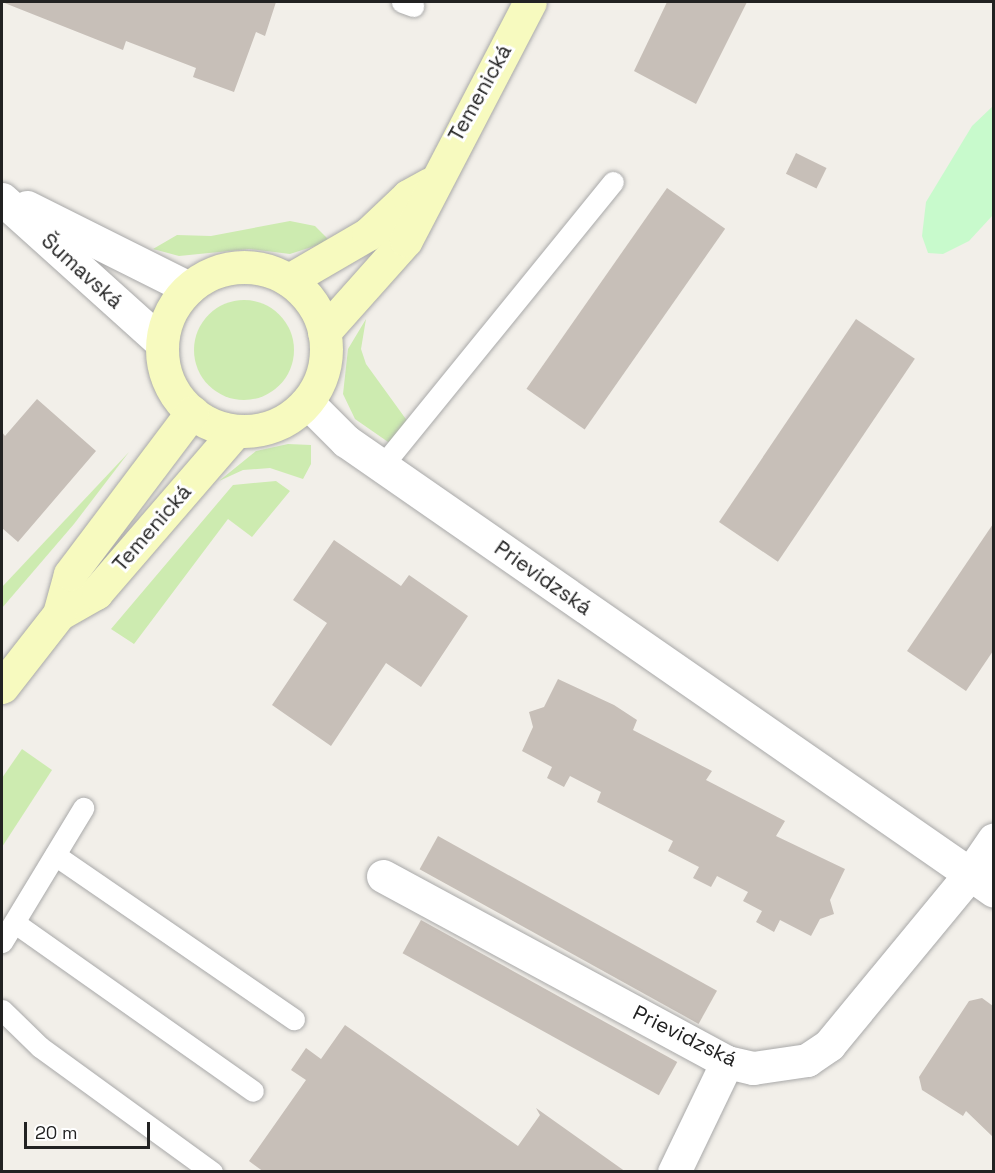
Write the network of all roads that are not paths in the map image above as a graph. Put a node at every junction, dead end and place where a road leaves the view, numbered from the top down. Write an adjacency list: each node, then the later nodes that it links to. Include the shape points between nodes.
1 (530, 2): 3 (street, Temenická)
2 (613, 182): 13 (lane)
3 (430, 184): 6 (street, via 408,196 368,234); 8 (street, Temenická, via 406,240)
4 (2, 194): 7 (street, Šumavská)
5 (2, 199): 9 (street, Šumavská)
6 (289, 280): 7 (street, via 264,269 237,267 211,274); 8 (street, via 306,294)
7 (189, 288): 9 (street, via 166,323)
8 (324, 332): 10 (street, via 324,369)
9 (162, 343): 11 (street, via 172,389)
10 (307, 402): 12 (street, via 276,426); 13 (street, Prievidzská, via 346,441)
11 (192, 412): 12 (street); 14 (street, Temenická, via 70,574)
12 (236, 431): 14 (street, Temenická, via 96,593)
13 (382, 466): 20 (street, Prievidzská)
14 (59, 614): 15 (street, Temenická)
15 (2, 687)
16 (83, 808): 18 (lane)
17 (993, 839): 20 (street, Prievidzská)
18 (55, 855): 21 (lane); 24 (lane)
19 (383, 876): 25 (street, Prievidzská)
20 (982, 883): 25 (street, Prievidzská, via 829,1045 807,1060 779,1068)
21 (15, 924): 22 (lane); 26 (lane)
22 (2, 942)
23 (2, 1010): 27 (lane, via 40,1047)
24 (294, 1019)
25 (727, 1062): 28 (street)
26 (253, 1091)
27 (212, 1172)
28 (674, 1172)

